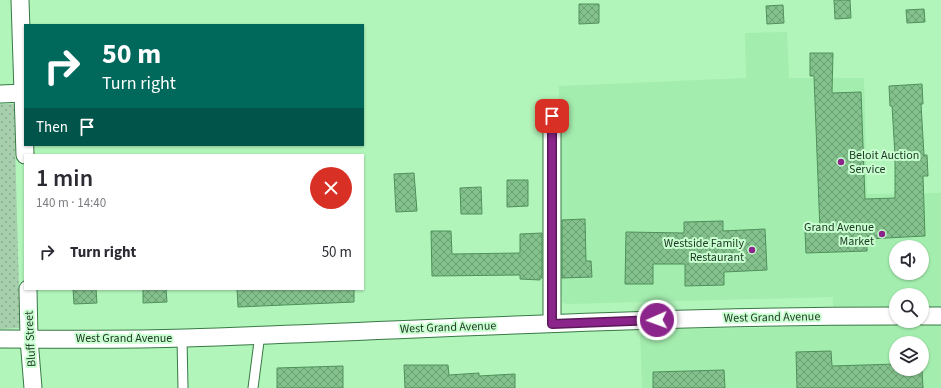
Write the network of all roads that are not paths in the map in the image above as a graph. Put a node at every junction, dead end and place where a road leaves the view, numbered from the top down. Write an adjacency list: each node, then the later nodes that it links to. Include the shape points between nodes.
1 (20, 0): 2 (street)
2 (24, 93): 3 (street)
3 (0, 94)
4 (552, 116): 9 (street)
5 (28, 290): 12 (street, Bluff Street)
6 (889, 316): 9 (street, West Grand Avenue, via 793,316)
7 (929, 316): 8 (street)
8 (941, 316)
9 (552, 324): 10 (street, West Grand Avenue)
10 (260, 334): 11 (street, West Grand Avenue); 16 (lane)
11 (182, 338): 12 (street, West Grand Avenue); 15 (lane)
12 (29, 339): 13 (street, West Grand Avenue); 14 (street, Bluff Street)
13 (0, 340)
14 (33, 388)
15 (183, 388)
16 (252, 388)

